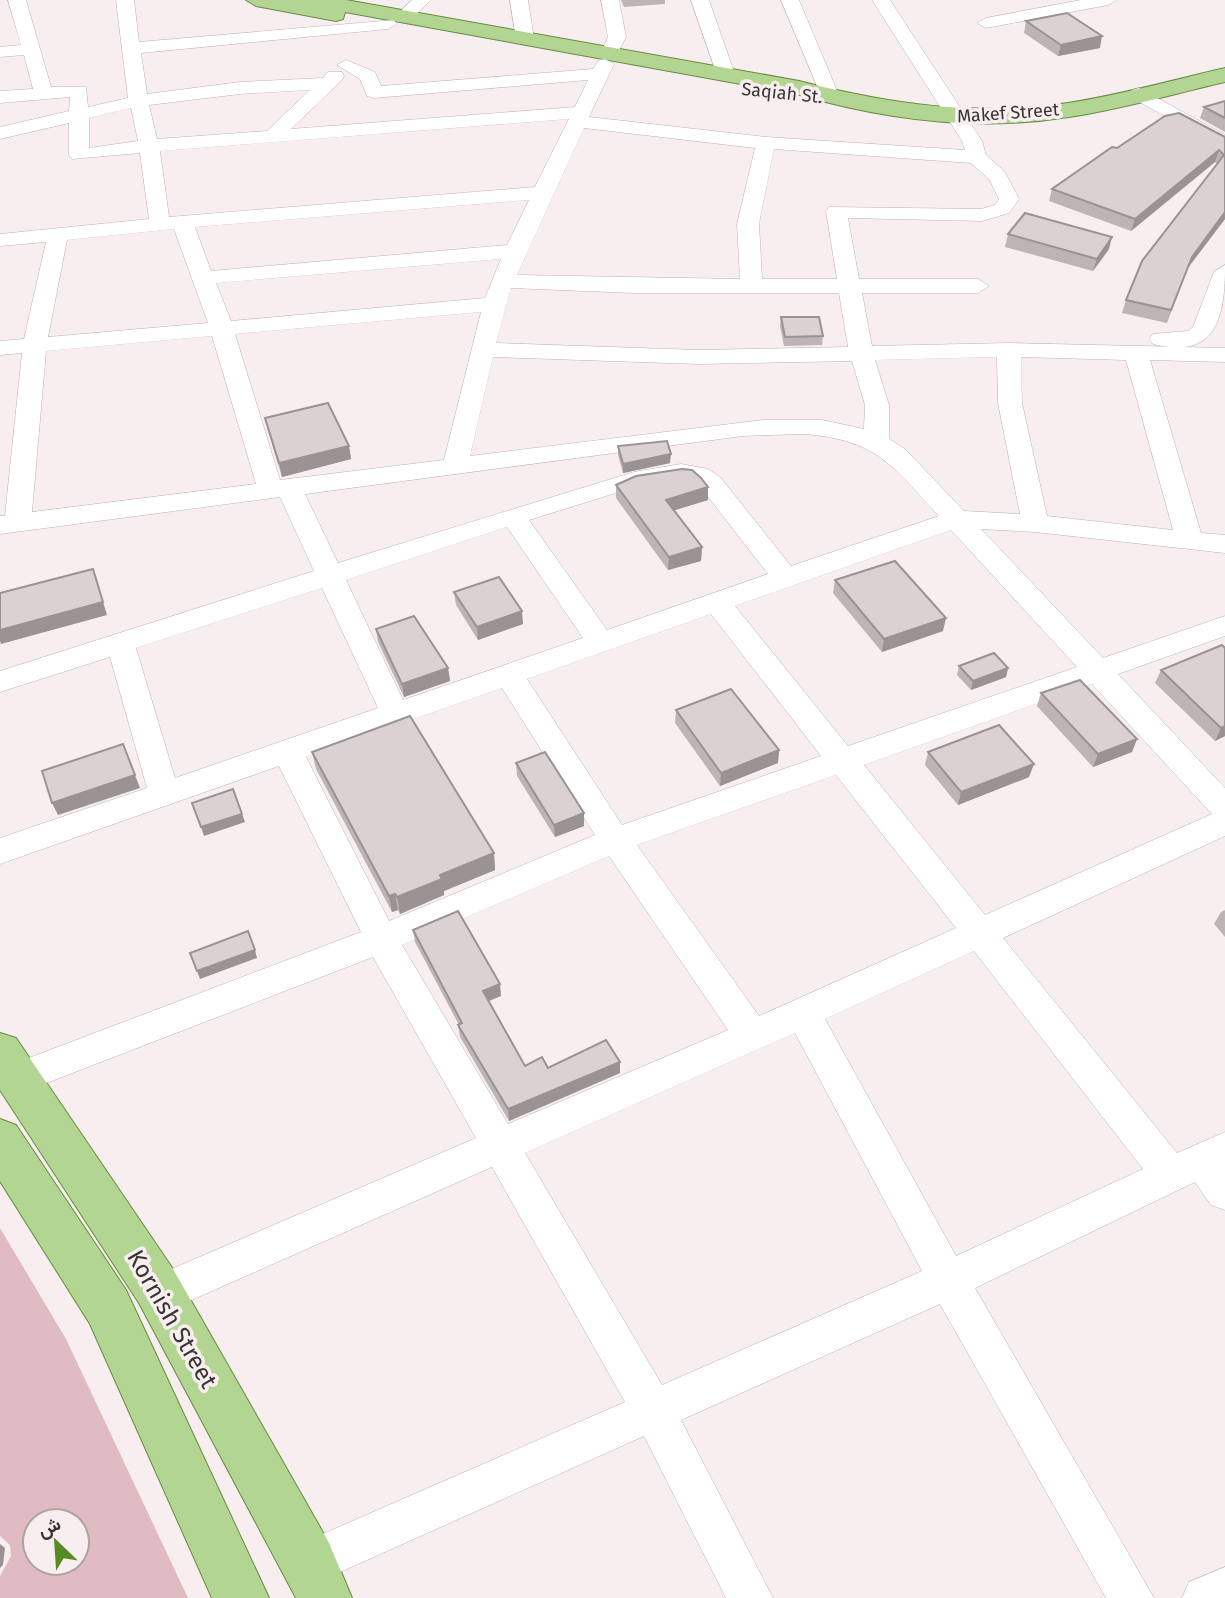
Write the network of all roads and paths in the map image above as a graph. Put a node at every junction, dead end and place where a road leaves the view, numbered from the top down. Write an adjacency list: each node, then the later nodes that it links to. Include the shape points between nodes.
1 (18, 0): 19 (street)
2 (125, 0): 18 (street)
3 (256, 0): 15 (main road, Saqiah St.)
4 (311, 0): 13 (main road, Saqiah St.)
5 (422, 0): 15 (street)
6 (519, 0): 17 (street)
7 (610, 0): 21 (street, via 617,37)
8 (701, 0): 23 (street)
9 (790, 0): 29 (street)
10 (881, 0): 33 (street)
11 (996, 0): 14 (street)
12 (1108, 0): 14 (street)
13 (354, 4): 15 (main road, Saqiah St.)
14 (1017, 17): 16 (street)
15 (396, 20): 17 (main road, Saqiah St.); 18 (street); 21 (main road, Saqiah St.); 22 (street)
16 (986, 23)
17 (524, 38): 21 (main road, Saqiah St.)
18 (132, 48): 30 (street)
19 (30, 49): 20 (street); 26 (street)
20 (0, 51)
21 (604, 64): 22 (street, via 374,92 368,76); 23 (main road, Saqiah St.); 29 (main road, Saqiah St., via 787,97); 32 (street)
22 (346, 65): 25 (street)
23 (726, 75): 29 (main road, Saqiah St.)
24 (1225, 75): 27 (main road, Makef Street)
25 (327, 83): 30 (street); 35 (street)
26 (44, 94): 28 (street); 31 (street, via 79,91)
27 (1139, 94): 33 (main road, Makef Street, via 1050,113); 37 (street)
28 (0, 97)
29 (831, 98): 33 (main road, Makef Street)
30 (138, 101): 31 (street); 38 (street)
31 (80, 115): 34 (street); 38 (street, via 79,155)
32 (579, 116): 35 (street); 36 (street); 40 (street)
33 (958, 118): 39 (street)
34 (0, 133)
35 (273, 136): 38 (street)
36 (766, 143): 39 (street); 48 (street, via 748,224)
37 (1225, 143)
38 (149, 146): 41 (street)
39 (977, 158): 49 (street, via 998,176 1009,199 1002,209 982,215 836,211)
40 (542, 193): 41 (street); 44 (street)
41 (171, 223): 42 (street); 46 (street)
42 (58, 234): 43 (street); 53 (street)
43 (0, 240)
44 (515, 251): 46 (street); 47 (street)
45 (1225, 272): 58 (street, via 1203,330 1195,338 1170,340 1121,333)
46 (203, 278): 52 (street)
47 (503, 281): 48 (street); 51 (street)
48 (751, 286): 49 (street)
49 (850, 286): 50 (street); 57 (street)
50 (978, 286)
51 (494, 304): 52 (street); 55 (street)
52 (220, 326): 53 (street); 63 (street)
53 (35, 344): 54 (street); 66 (street)
54 (0, 348)
55 (481, 350): 57 (street, via 698,357); 62 (street)
56 (1009, 351): 57 (street); 58 (street); 67 (street, via 1010,403)
57 (862, 352): 61 (street, via 877,405)
58 (1101, 353): 59 (street)
59 (1136, 354): 60 (street); 68 (street)
60 (1225, 355)
61 (876, 440): 62 (street, via 842,429 783,426); 65 (street, via 896,454)
62 (456, 464): 63 (street)
63 (279, 487): 66 (street); 71 (street)
64 (513, 516): 70 (street, via 630,481 698,474 711,483); 71 (street); 74 (street)
65 (956, 519): 67 (street); 70 (street); 76 (street)
66 (9, 523)
67 (1035, 523): 68 (street)
68 (1190, 542): 69 (street)
69 (1225, 544)
70 (785, 576): 72 (street)
71 (329, 577): 75 (street); 79 (street)
72 (716, 601): 74 (street); 81 (street)
73 (1225, 626): 76 (street)
74 (601, 642): 77 (street)
75 (120, 643): 78 (street); 82 (street)
76 (1097, 670): 81 (street); 83 (street)
77 (509, 675): 79 (street); 85 (street)
78 (0, 682)
79 (396, 716): 80 (street)
80 (289, 754): 82 (street); 88 (street)
81 (842, 760): 85 (street); 87 (street)
82 (165, 796): 86 (street)
83 (1225, 808)
84 (1225, 822): 87 (street)
85 (615, 840): 88 (street); 90 (street)
86 (0, 851)
87 (978, 934): 89 (street); 94 (street)
88 (381, 939): 91 (street); 93 (street)
89 (803, 1013): 90 (street); 95 (street)
90 (752, 1036): 93 (street)
91 (9, 1065): 96 (main road, Kornish Street)
92 (0, 1140): 100 (main road, via 108,1307)
93 (500, 1146): 96 (street); 97 (street)
94 (1206, 1169): 95 (street)
95 (948, 1280): 97 (street); 102 (street)
96 (160, 1294): 98 (main road, Kornish Street)
97 (653, 1410): 98 (street); 101 (street)
98 (316, 1581)
99 (1225, 1590): 103 (street)
100 (241, 1598)
101 (750, 1598)
102 (1131, 1598)
103 (1205, 1598)

